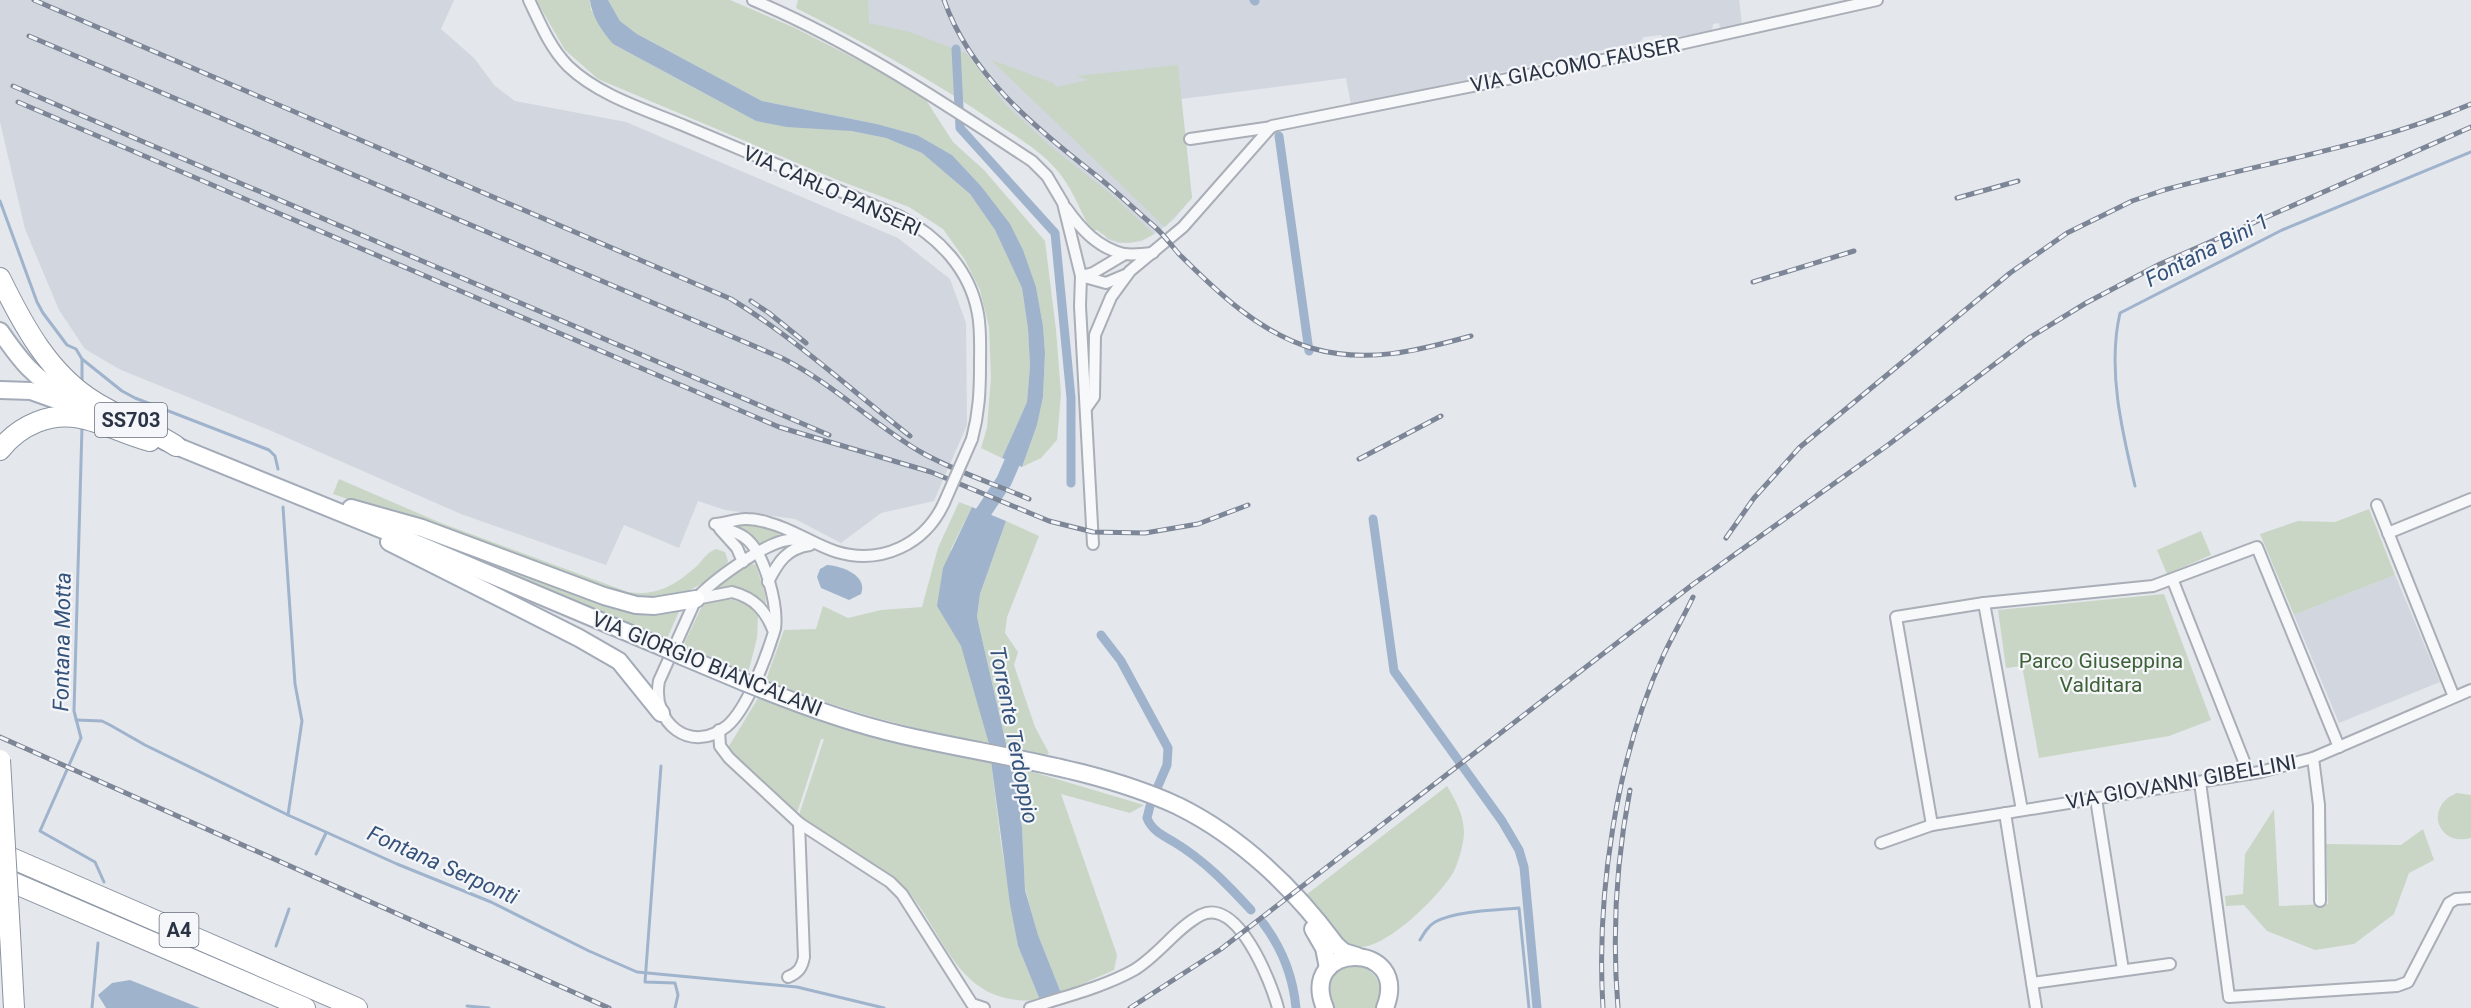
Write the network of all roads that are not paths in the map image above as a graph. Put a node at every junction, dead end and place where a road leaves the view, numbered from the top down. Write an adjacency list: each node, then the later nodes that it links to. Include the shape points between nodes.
1 (530, 0): 23 (street, VIA CARLO PANSERI, bridge, via 557,52 568,67 590,83 899,216 920,227 958,264 978,314 981,398 972,439 944,503 927,531 897,550 864,556)
2 (753, 0): 6 (street, via 856,50 964,116 1032,161 1047,176)
3 (1877, 0): 4 (street, VIA GIACOMO FAUSER, via 1653,50)
4 (1272, 126): 5 (street, VIA GIACOMO FAUSER); 8 (street, via 1183,227)
5 (1190, 139)
6 (1063, 203): 7 (street, via 1080,228 1099,244); 10 (street)
7 (1125, 254): 8 (street); 10 (street)
8 (1153, 254): 9 (street)
9 (1126, 274): 10 (street, via 1106,283); 15 (street, via 1095,335 1094,397)
10 (1081, 276): 15 (street)
11 (0, 278): 14 (highway, SS703, via 36,345)
12 (0, 331): 14 (main road, VIA GIORGIO BIANCALANI, via 29,370)
13 (0, 390): 14 (main road, VIA GIORGIO BIANCALANI, via 31,391)
14 (82, 405): 16 (main road, VIA GIORGIO BIANCALANI); 16 (highway, SS703, via 147,440); 17 (highway, SS703, via 30,425)
15 (1087, 407): 24 (street)
16 (176, 446): 18 (main road, VIA GIORGIO BIANCALANI)
17 (0, 450)
18 (272, 486): 29 (main road, via 422,528 636,605); 34 (main road, via 619,661); 50 (main road, VIA GIORGIO BIANCALANI, bridge, via 816,710 900,735 1068,771 1141,792 1197,816 1252,855)
19 (2471, 499): 22 (street)
20 (2377, 505): 22 (street)
21 (715, 524): 23 (street, VIA CARLO PANSERI, via 745,518 772,524); 25 (street, via 745,538); 26 (street, via 737,548)
22 (2388, 533): 33 (street)
23 (817, 544): 25 (street, VIA CARLO PANSERI, via 789,539); 28 (street, via 802,546 781,558)
24 (1093, 544)
25 (757, 554): 26 (street, VIA CARLO PANSERI); 28 (street)
26 (743, 562): 29 (street, VIA CARLO PANSERI)
27 (2173, 580): 30 (street, via 2156,586); 36 (street, via 2258,547); 39 (street)
28 (768, 582): 31 (street, via 777,614)
29 (696, 599): 31 (street, via 732,592 745,595 768,616); 34 (street, via 659,681)
30 (1984, 603): 42 (street); 45 (street, via 1896,617)
31 (774, 632): 35 (street, via 740,711)
32 (2471, 690): 33 (street, VIA GIOVANNI GIBELLINI)
33 (2454, 697): 36 (street, VIA GIOVANNI GIBELLINI)
34 (661, 712): 35 (street, via 664,721 685,735 699,737)
35 (719, 730): 44 (street, via 720,746 729,758)
36 (2339, 747): 37 (street, VIA GIOVANNI GIBELLINI)
37 (2313, 758): 39 (street, VIA GIOVANNI GIBELLINI); 51 (street, via 2319,805)
38 (0, 760): 62 (highway, bridge)
39 (2249, 774): 40 (street, VIA GIOVANNI GIBELLINI)
40 (2200, 782): 41 (street, VIA GIOVANNI GIBELLINI); 59 (street)
41 (2096, 798): 42 (street, VIA GIOVANNI GIBELLINI); 55 (street)
42 (2022, 810): 43 (street, VIA GIOVANNI GIBELLINI)
43 (2005, 813): 45 (street, VIA GIOVANNI GIBELLINI); 58 (street)
44 (800, 823): 57 (street, via 804,957 797,974); 60 (street, via 891,882)
45 (1932, 825): 46 (street, VIA GIOVANNI GIBELLINI)
46 (1881, 843)
47 (0, 853): 64 (highway, A4)
48 (0, 877): 63 (highway, A4)
49 (2471, 898): 59 (street, via 2449,903 2408,982)
50 (1297, 899): 52 (main road, via 1336,945); 54 (main road, via 1321,942)
51 (2320, 901)
52 (1358, 956): 54 (main road, via 1337,961); 69 (main road, via 1379,965 1386,975 1389,998)
53 (2170, 964): 55 (street)
54 (1328, 968): 68 (main road, via 1320,987)
55 (2123, 970): 58 (street)
56 (0, 971): 61 (highway)
57 (788, 977)
58 (2032, 983): 70 (street)
59 (2229, 1002)
60 (972, 1006): 65 (street)
61 (4, 1008)
62 (14, 1008)
63 (306, 1008)
64 (357, 1008)
65 (984, 1008)
66 (1030, 1008): 67 (street, via 1134,969 1200,916 1217,912 1235,923 1256,954)
67 (1278, 1008)
68 (1325, 1008)
69 (1385, 1008)
70 (2036, 1008)

